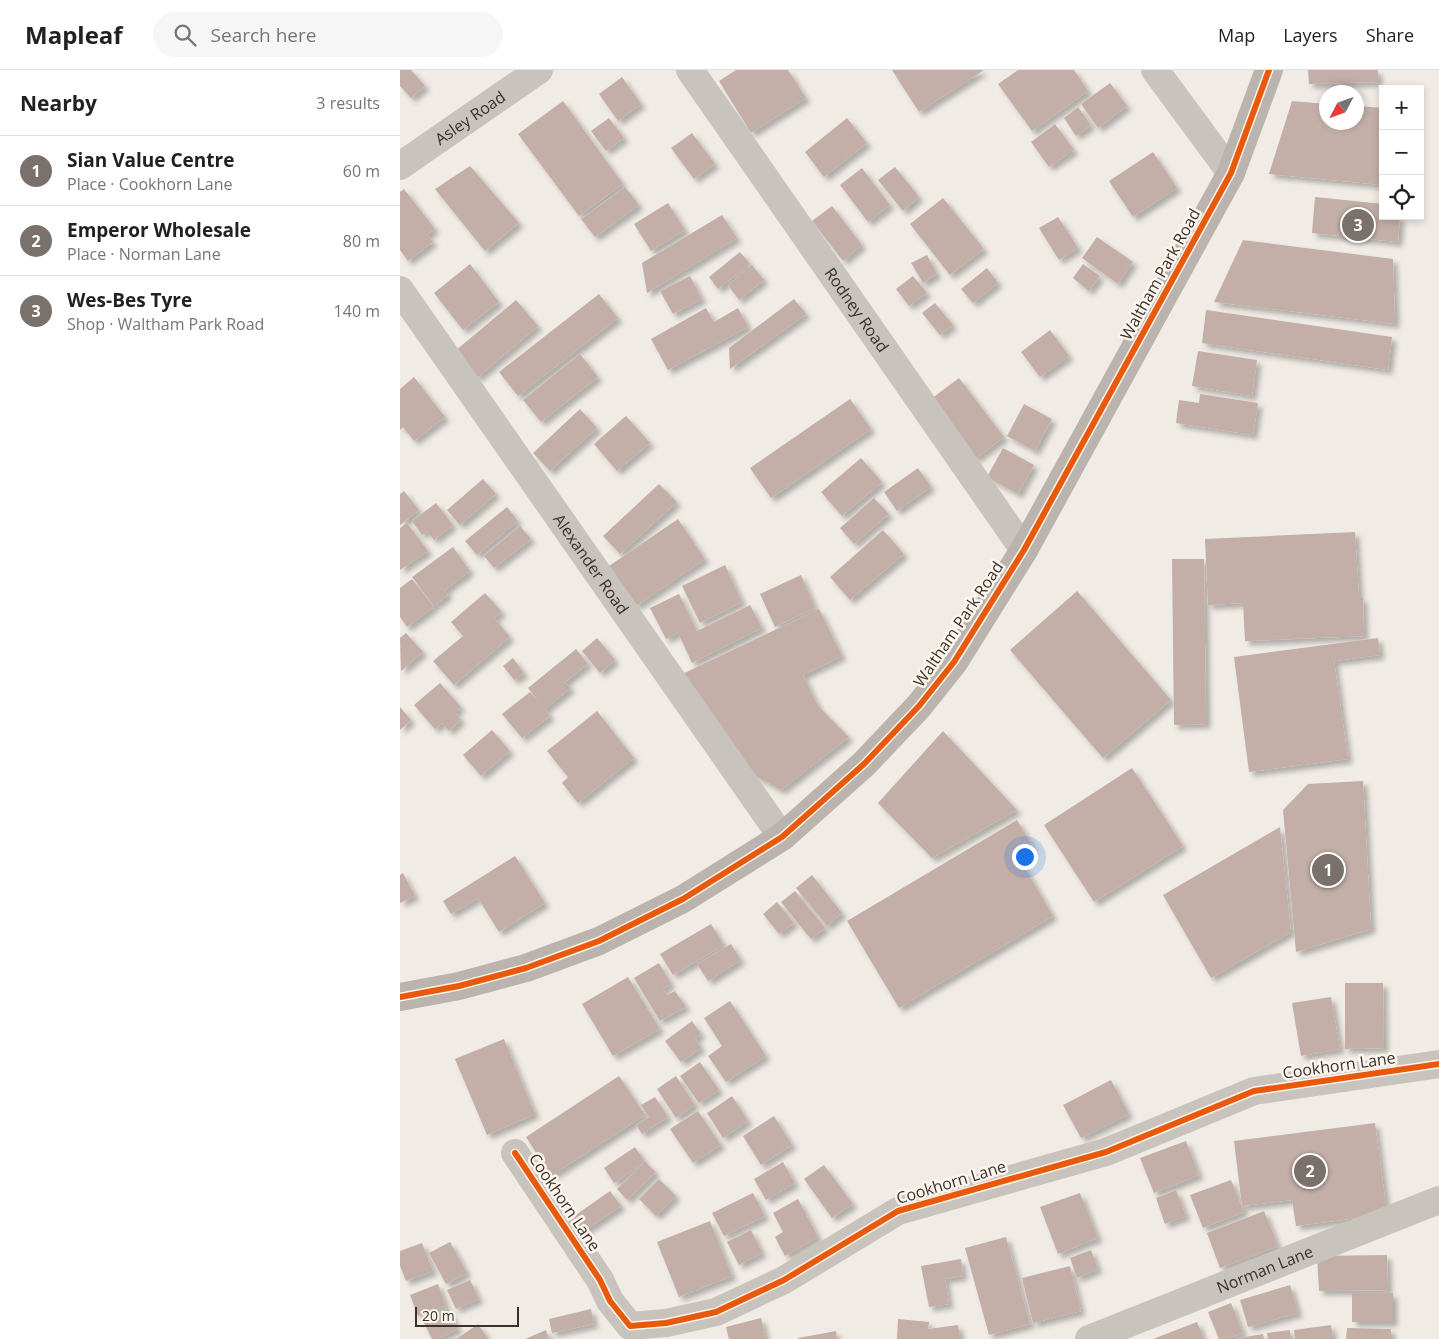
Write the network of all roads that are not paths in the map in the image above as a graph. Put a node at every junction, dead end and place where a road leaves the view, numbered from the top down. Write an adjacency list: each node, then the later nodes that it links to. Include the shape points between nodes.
1 (539, 70): 5 (street, Asley Road)
2 (690, 70): 8 (street, Rodney Road)
3 (1154, 70): 6 (street)
4 (1270, 70): 6 (main road, Waltham Park Road)
5 (400, 166)
6 (1231, 173): 8 (main road, Waltham Park Road)
7 (400, 290): 9 (street, Alexander Road)
8 (1024, 550): 9 (main road, Waltham Park Road, via 954,662 919,706 864,764)
9 (782, 837): 10 (main road, Waltham Park Road, via 684,899 599,941 517,970 459,986)
10 (400, 997)
11 (1439, 1064): 12 (street, Cookhorn Lane, via 1254,1091 1106,1152 898,1211 784,1280 716,1312 666,1323 630,1326 610,1301 600,1280)
12 (515, 1153)
13 (1439, 1200): 14 (street, Norman Lane)
14 (1089, 1339)

